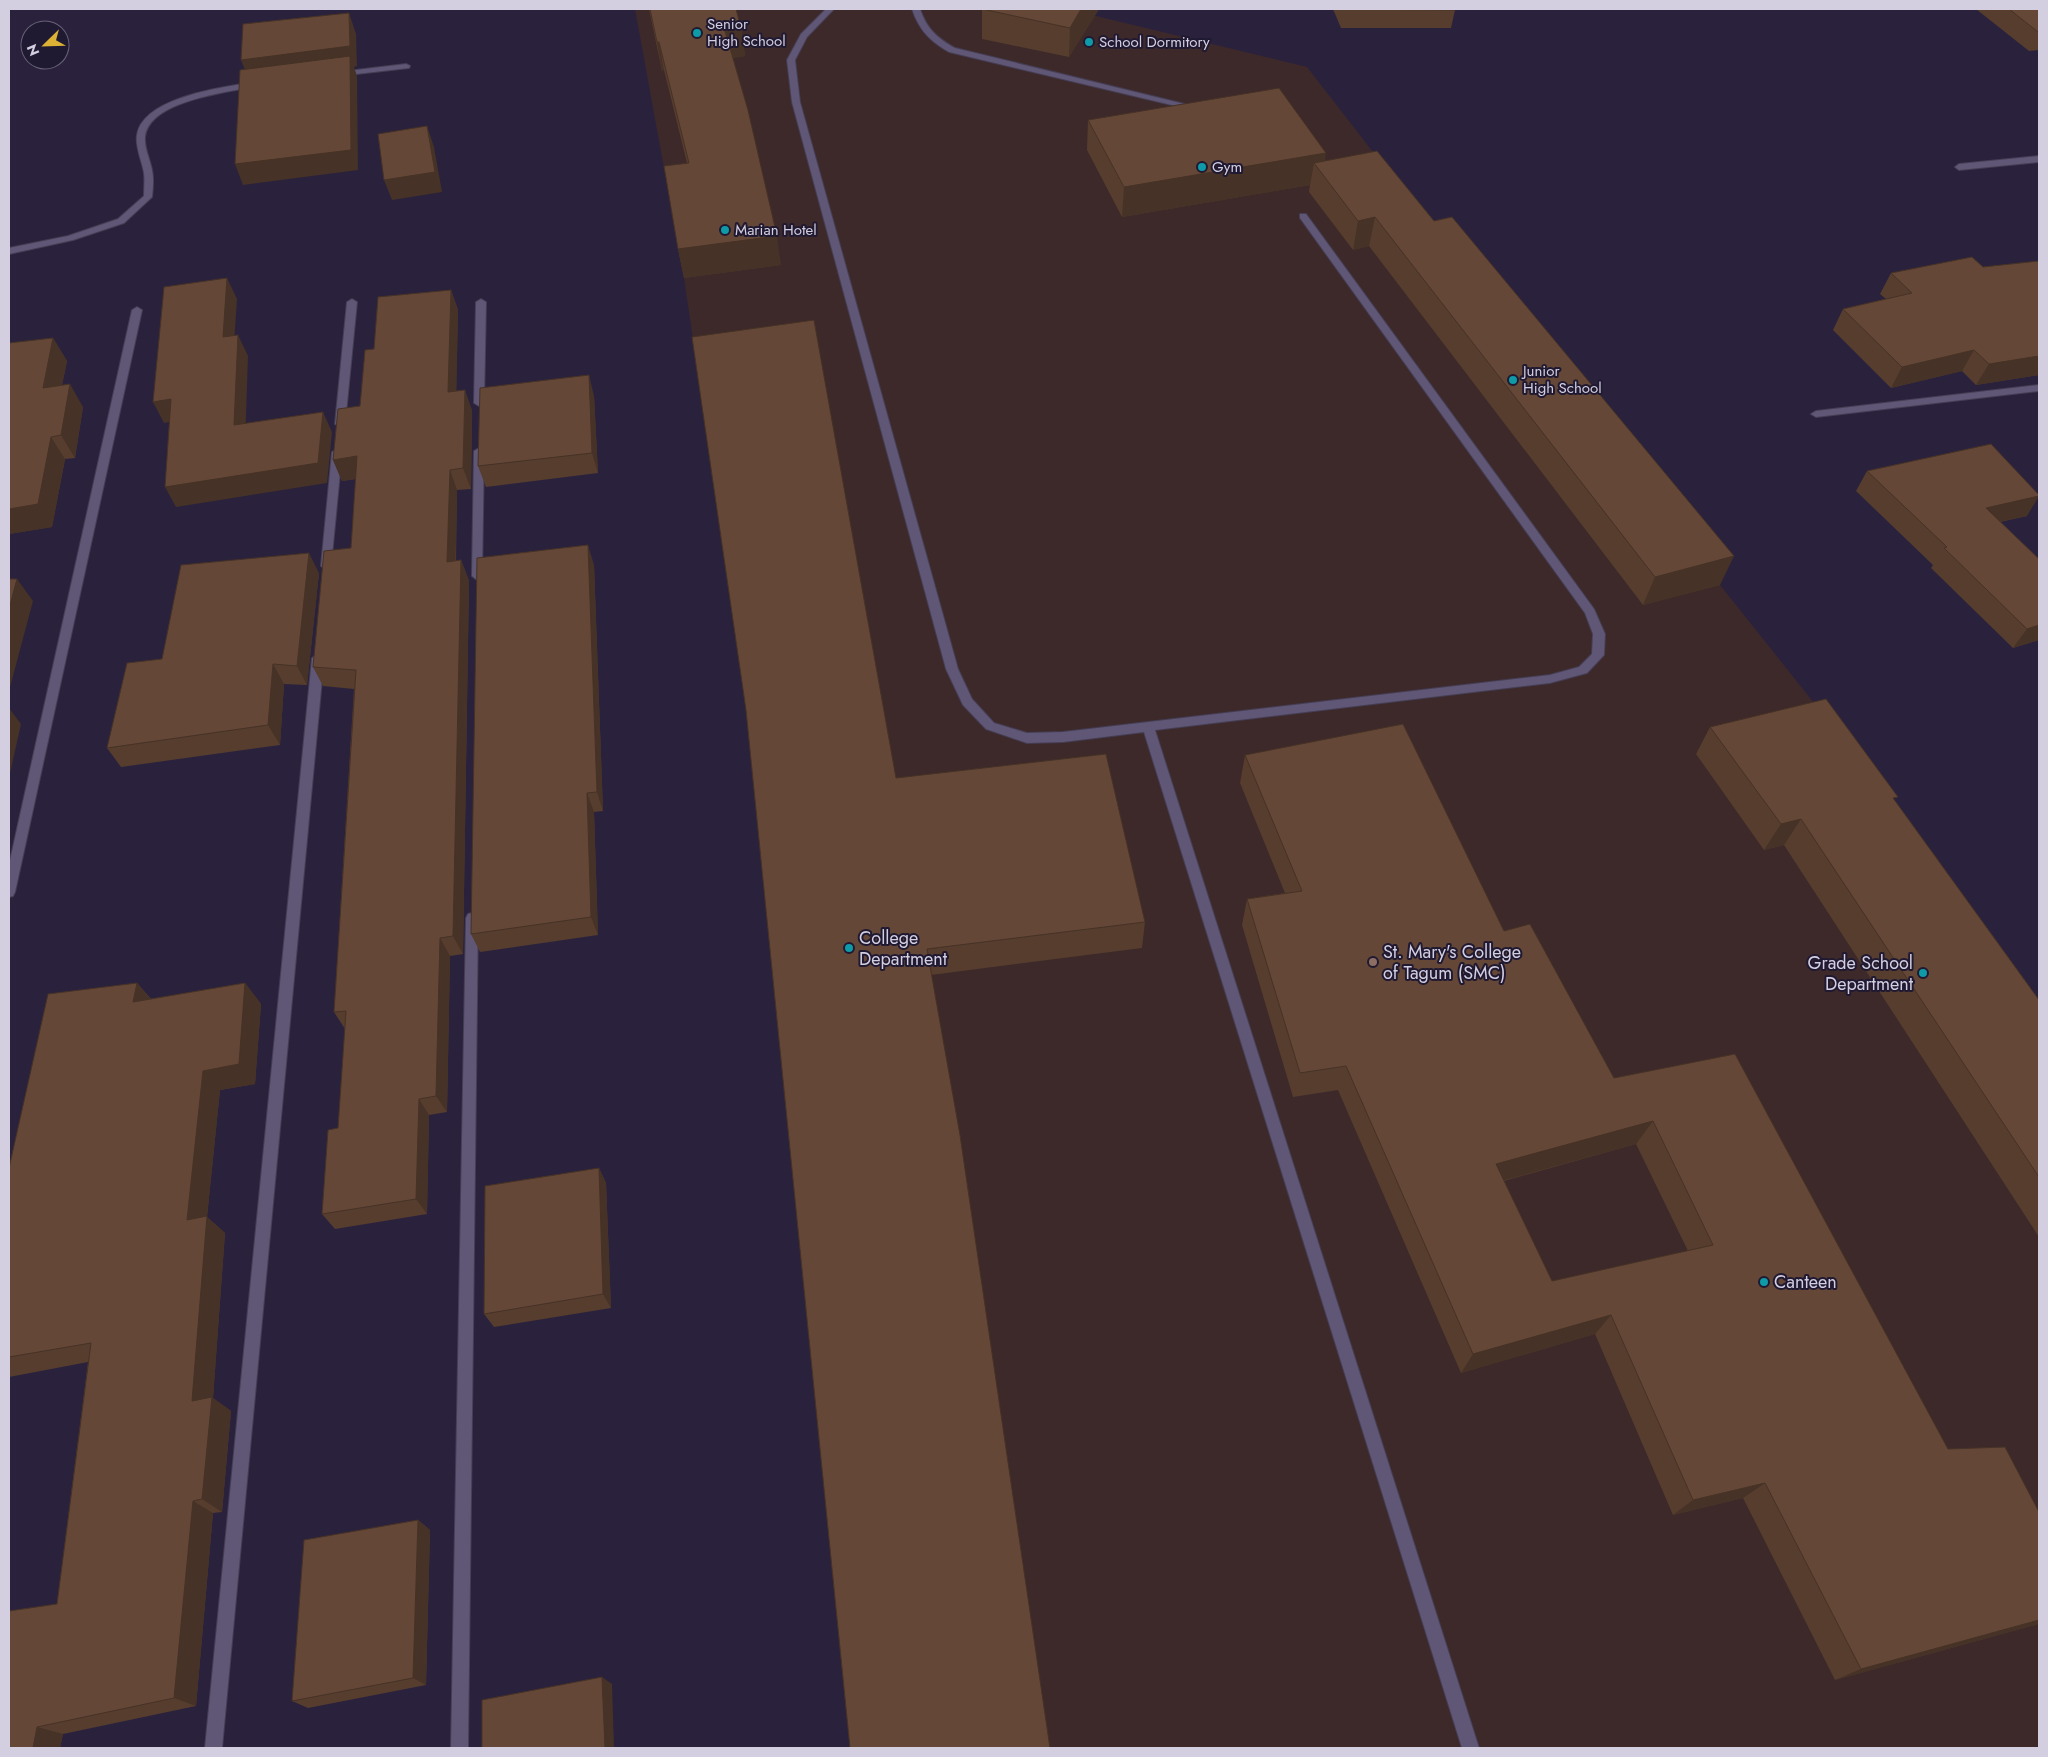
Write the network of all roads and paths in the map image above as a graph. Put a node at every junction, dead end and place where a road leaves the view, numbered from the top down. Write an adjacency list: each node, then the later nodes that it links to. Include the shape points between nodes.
1 (830, 9): 21 (street, via 804,36 791,60 796,102 952,669 967,702 990,726 1027,738 1063,737)
2 (916, 9): 6 (street, via 922,27 932,39 952,50)
3 (406, 66): 4 (street)
4 (327, 75)
5 (268, 82): 10 (street, via 220,90 162,108 144,123 140,136 150,178 148,196 121,221 70,238)
6 (1206, 110)
7 (2039, 159): 8 (street)
8 (1959, 167)
9 (1303, 216): 21 (street, via 1590,612 1599,634 1598,655 1583,670 1550,679)
10 (9, 251)
11 (352, 302): 18 (street)
12 (481, 302): 15 (street)
13 (137, 310): 22 (street)
14 (2039, 388): 16 (street)
15 (479, 412)
16 (1816, 414)
17 (479, 442): 19 (street)
18 (325, 580)
19 (477, 591)
20 (318, 649): 24 (street)
21 (1148, 726): 26 (street)
22 (9, 892)
23 (472, 900): 25 (street)
24 (213, 1748)
25 (459, 1748)
26 (1471, 1748)

